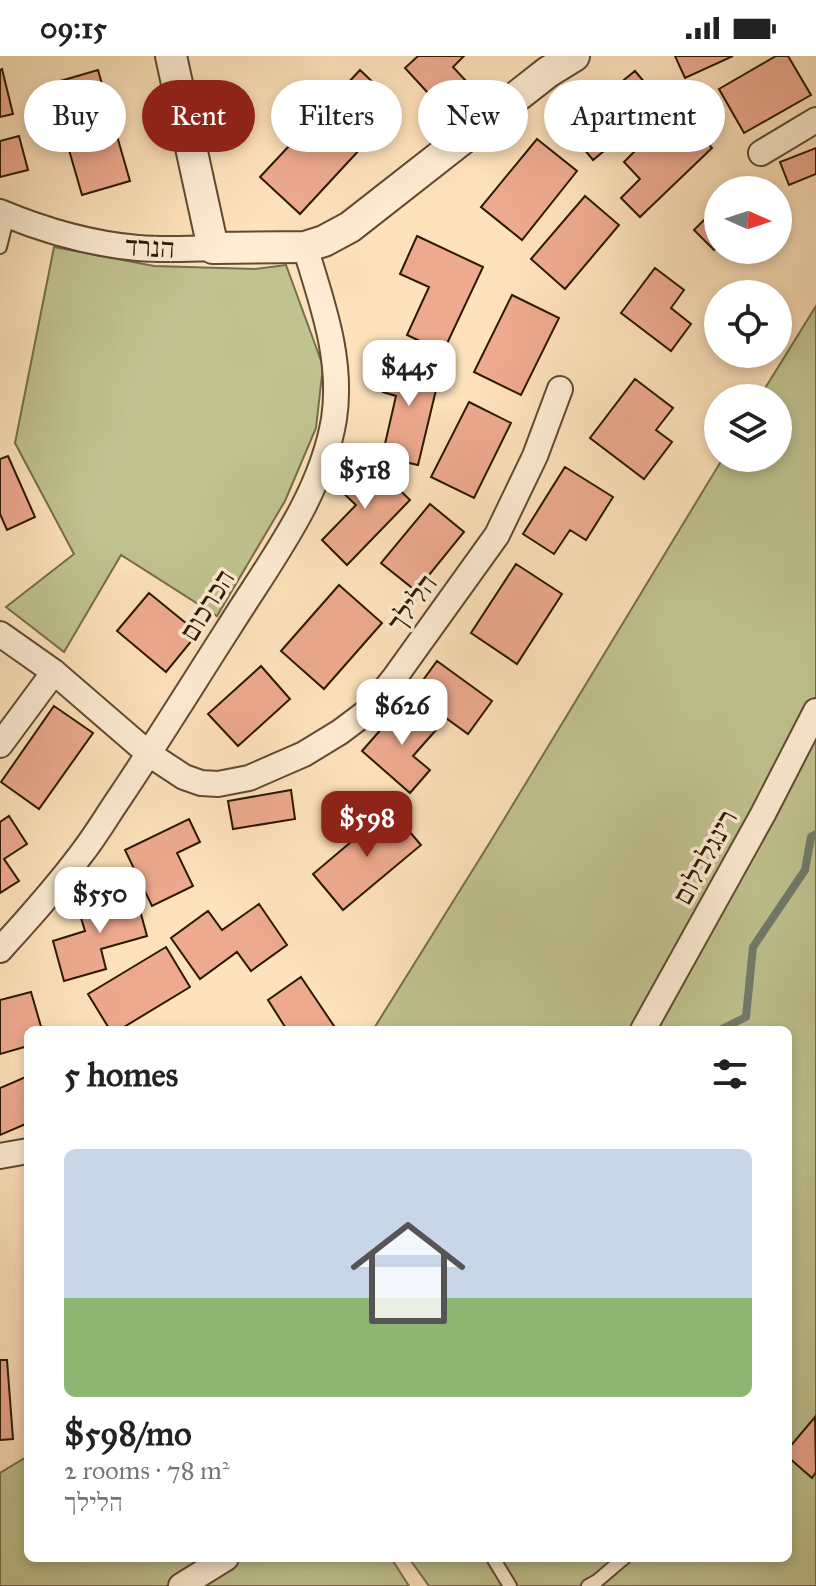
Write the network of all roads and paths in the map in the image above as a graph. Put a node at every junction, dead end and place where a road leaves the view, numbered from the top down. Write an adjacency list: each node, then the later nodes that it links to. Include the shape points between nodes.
1 (171, 56): 8 (street)
2 (574, 56): 7 (street, via 350,227)
3 (816, 120): 4 (street)
4 (761, 153)
5 (4, 213): 6 (lane); 8 (street, הנרד, via 111,244)
6 (0, 247)
7 (305, 247): 8 (street, הנרד); 14 (street, הכרכום, via 335,359 337,394 324,463 304,508)
8 (213, 248)
9 (560, 389): 14 (street, הלילך, via 497,535 368,711 304,754 249,778 201,783)
10 (0, 634): 11 (street, הלילך)
11 (54, 672): 13 (street); 14 (street, הלילך)
12 (816, 711): 16 (street, רינגלבלום)
13 (0, 745)
14 (149, 754): 15 (street, הכרכום, via 84,851)
15 (0, 950)
16 (645, 1026)
17 (24, 1152): 18 (street)
18 (0, 1156)
19 (220, 1562): 22 (street)
20 (495, 1562): 23 (lane)
21 (619, 1562): 24 (lane)
22 (181, 1586)
23 (510, 1586)
24 (588, 1586)

